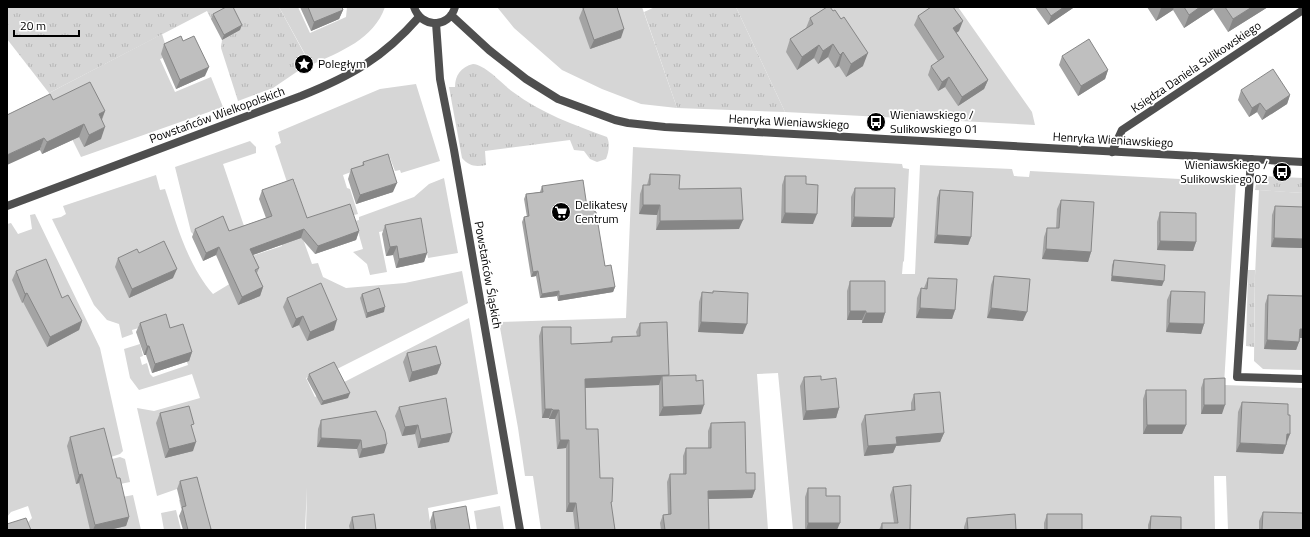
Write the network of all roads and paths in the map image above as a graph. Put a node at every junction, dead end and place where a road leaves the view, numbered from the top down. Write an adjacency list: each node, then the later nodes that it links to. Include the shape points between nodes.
1 (414, 7): 5 (street)
2 (455, 7): 4 (street)
3 (1303, 10): 7 (street, Księdza Daniela Sulikowskiego, via 1122,130)
4 (451, 15): 6 (street); 7 (street, Henryka Wieniawskiego, via 489,50 558,99 628,123)
5 (419, 17): 6 (street, via 427,22); 10 (street, Powstańców Wielkopolskich, via 376,58 335,82)
6 (436, 23): 12 (street, Powstańców Śląskich, via 440,79)
7 (1112, 152): 8 (street, Henryka Wieniawskiego)
8 (1251, 159): 9 (street, Henryka Wieniawskiego); 11 (street, via 1237,377)
9 (1303, 162)
10 (7, 206)
11 (1303, 379)
12 (520, 530)

